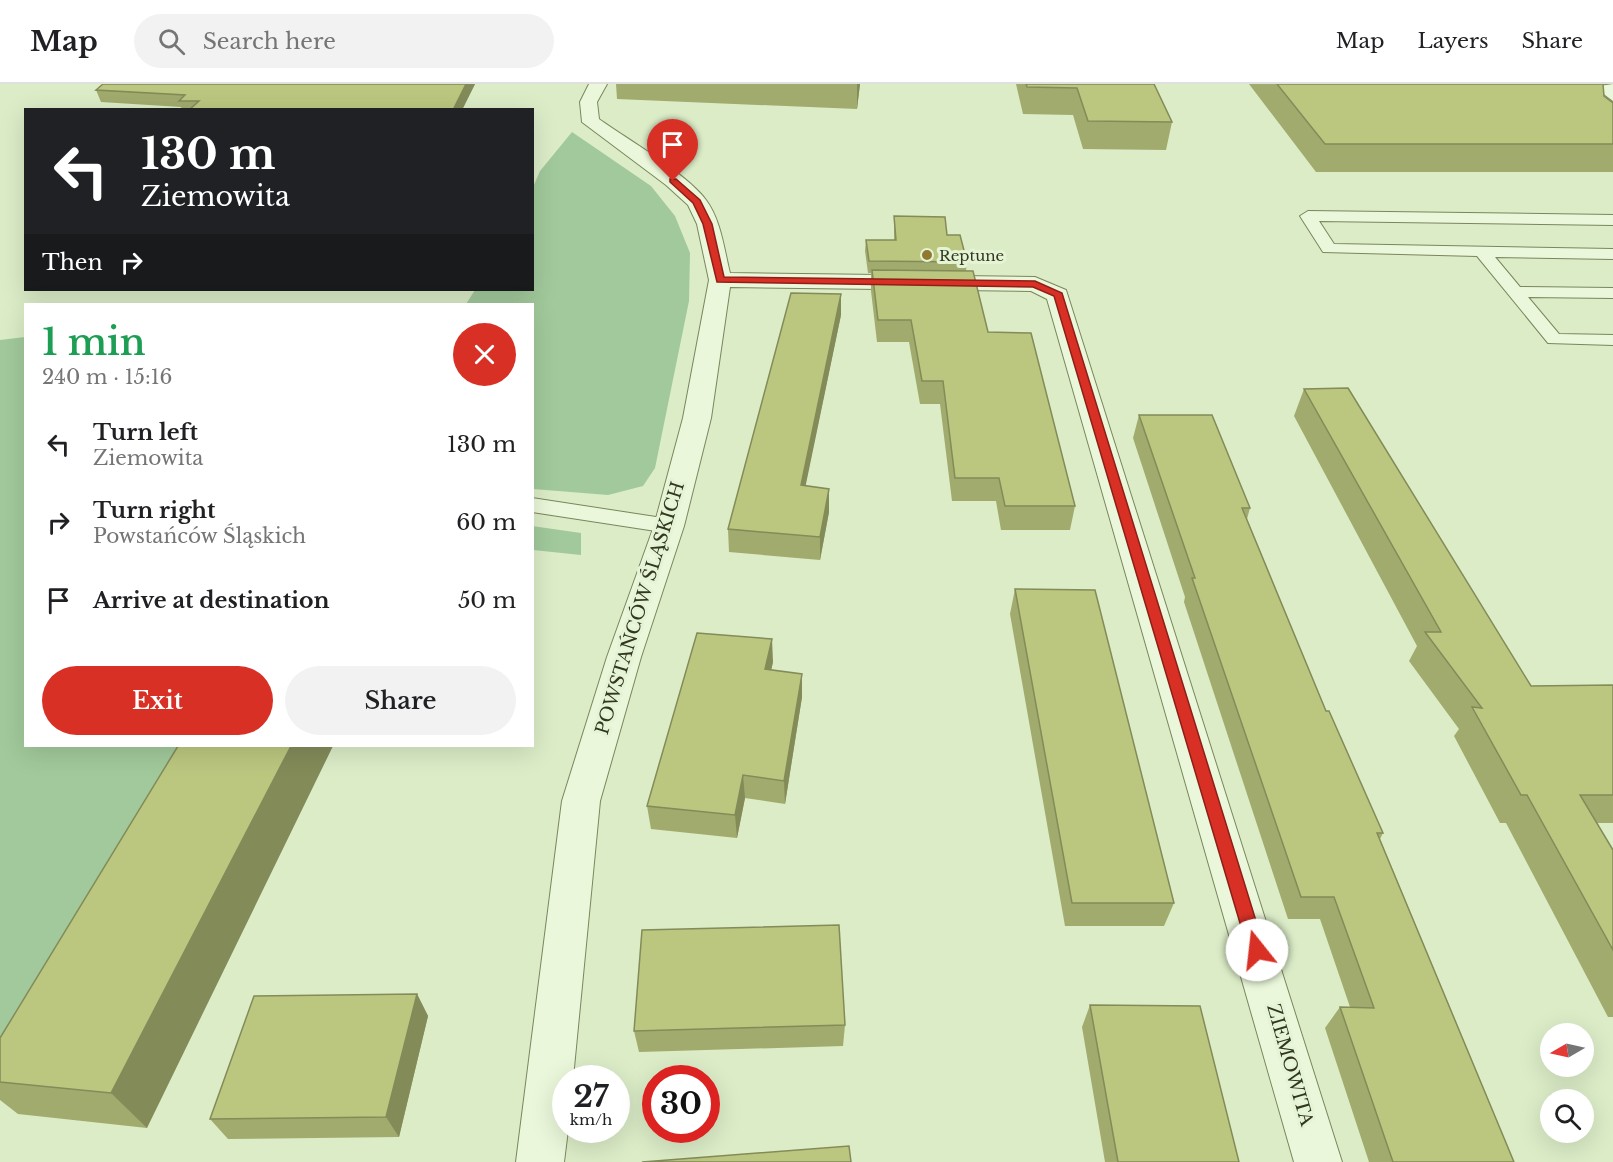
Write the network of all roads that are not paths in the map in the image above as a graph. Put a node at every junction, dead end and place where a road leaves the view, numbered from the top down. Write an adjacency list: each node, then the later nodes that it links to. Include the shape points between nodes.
1 (1613, 87): 2 (lane, via 1603,89)
2 (1613, 97)
3 (592, 98): 7 (street, POWSTAŃCÓW ŚLĄSKICH, via 591,122 697,202 708,224)
4 (1613, 220): 5 (lane, via 1308,216 1329,249)
5 (1482, 252): 6 (lane); 8 (lane)
6 (1613, 254)
7 (720, 280): 12 (street, POWSTAŃCÓW ŚLĄSKICH, via 697,418); 14 (street, ZIEMOWITA, via 1035,284 1058,295)
8 (1515, 292): 9 (lane); 10 (lane, via 1554,339)
9 (1613, 293)
10 (1613, 340)
11 (534, 505): 12 (lane)
12 (669, 526): 13 (street, POWSTAŃCÓW ŚLĄSKICH, via 581,801)
13 (540, 1162)
14 (1318, 1162)

